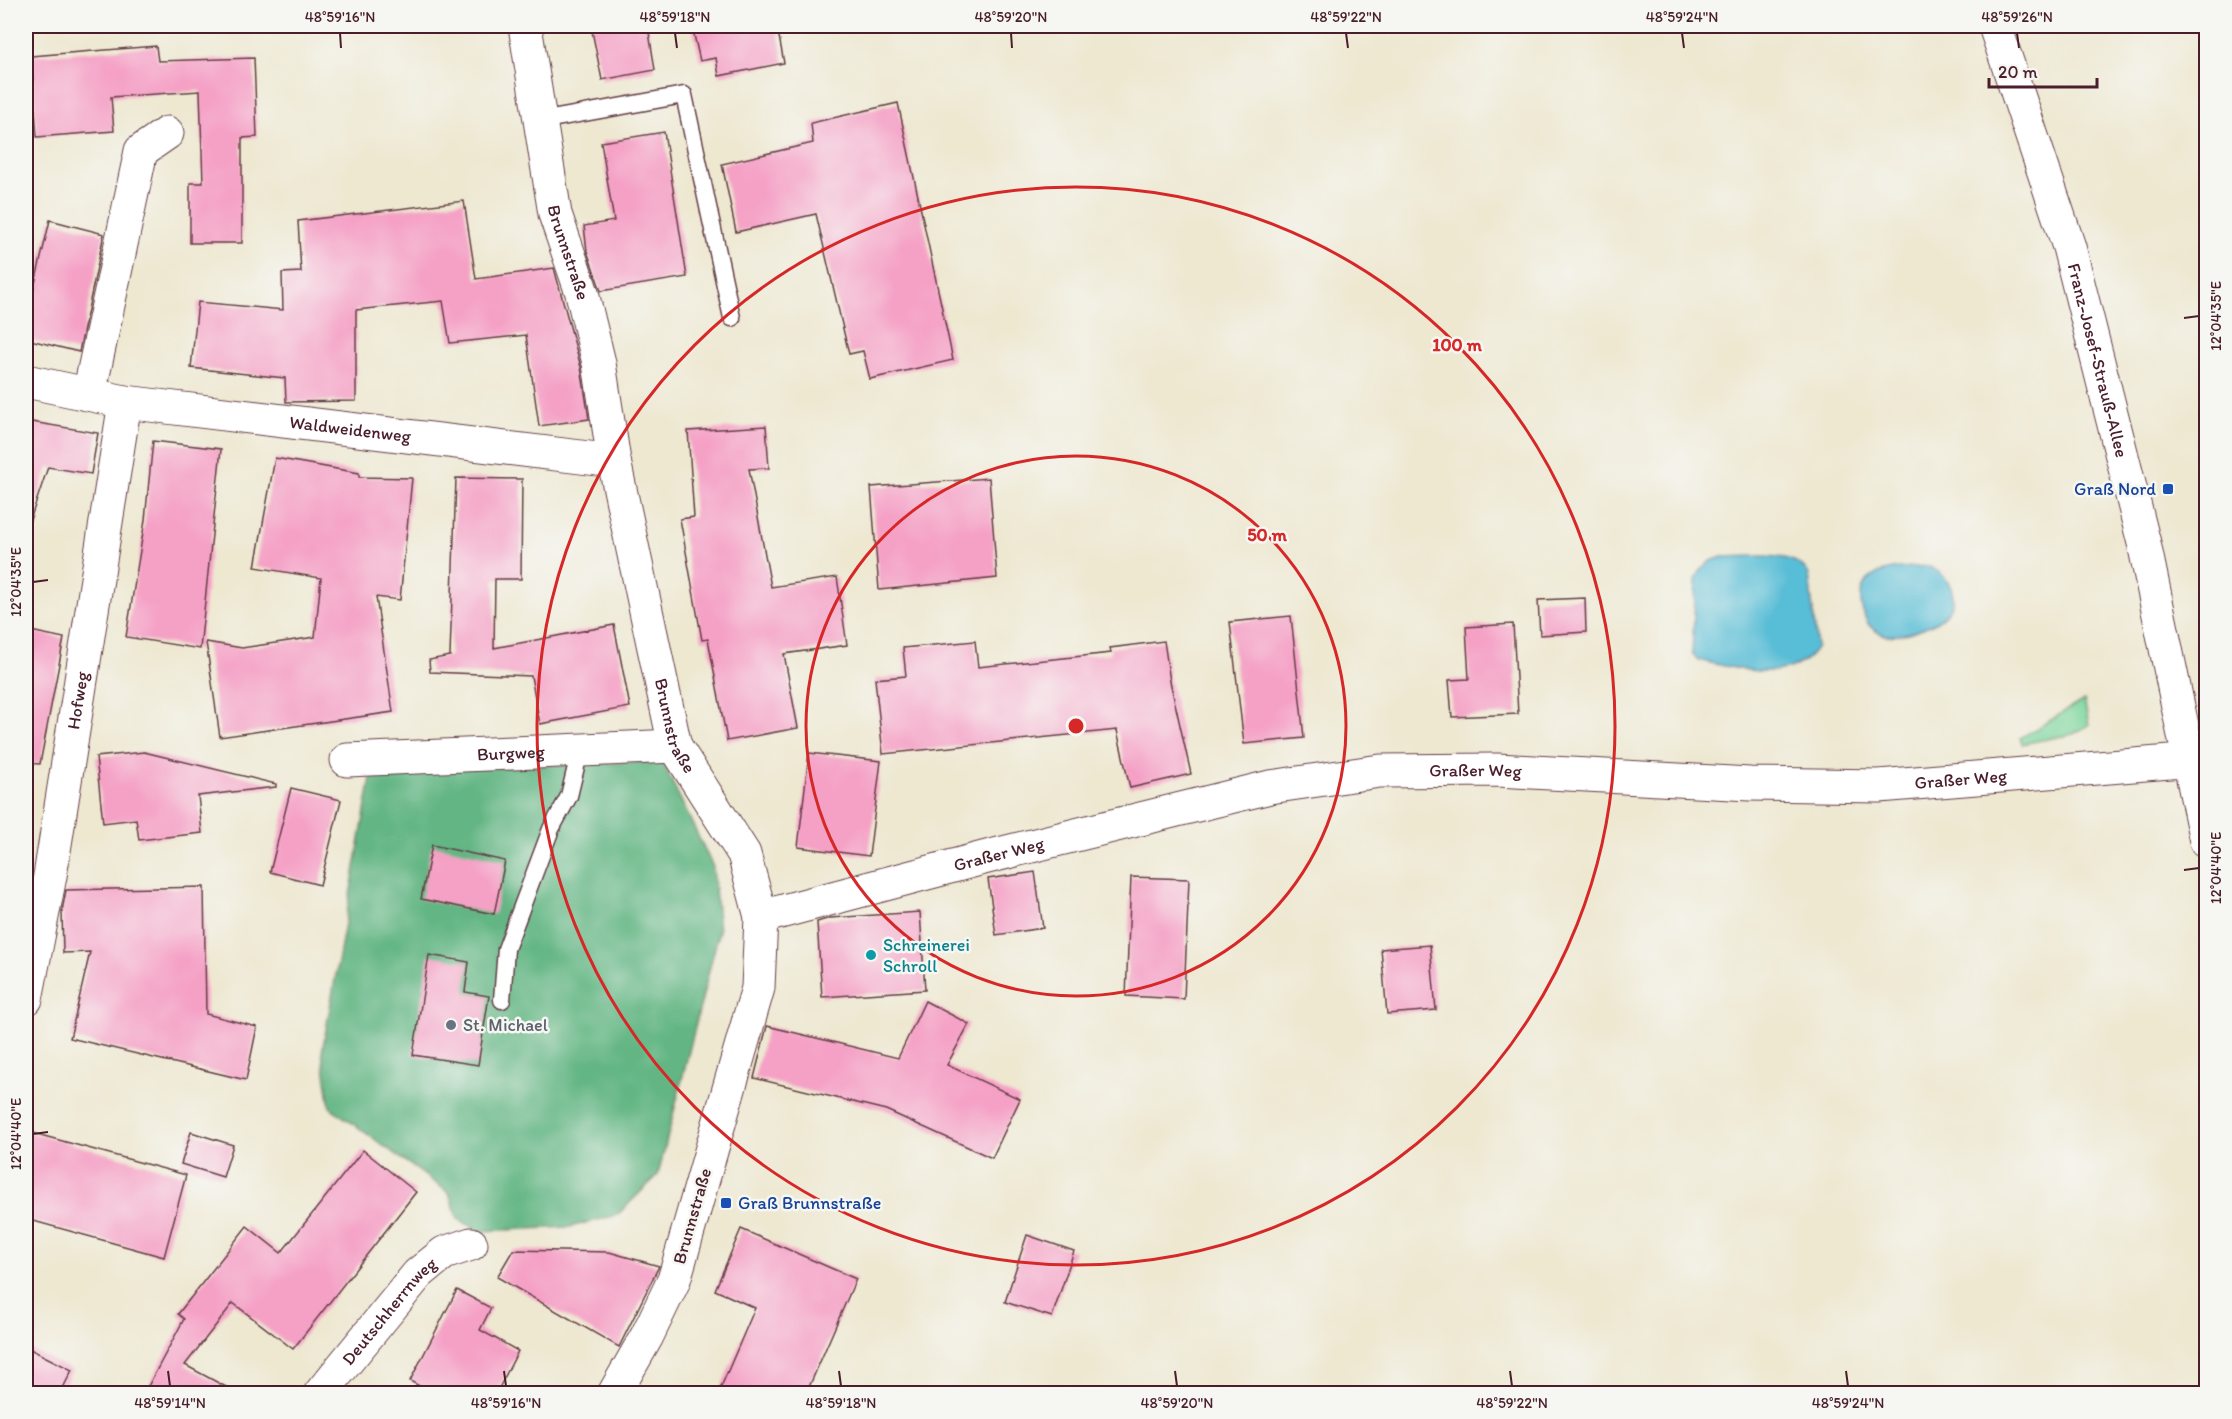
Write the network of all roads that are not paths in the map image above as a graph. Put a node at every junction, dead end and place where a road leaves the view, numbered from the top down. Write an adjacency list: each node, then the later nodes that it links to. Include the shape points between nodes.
1 (525, 26): 3 (street, Brunnstraße)
2 (1995, 26): 13 (street, Franz-Josef-Strauß-Allee, via 2068,246)
3 (540, 121): 5 (lane, via 684,95); 9 (street, Brunnstraße, via 555,214 582,293 599,363)
4 (166, 133): 7 (street, via 141,151)
5 (732, 318)
6 (26, 381): 7 (street, Waldweidenweg)
7 (89, 394): 8 (street, Waldweidenweg)
8 (125, 402): 9 (street, Waldweidenweg); 16 (street, Hofweg, via 50,876)
9 (615, 461): 10 (street, Brunnstraße)
10 (675, 746): 11 (street, Burgweg); 15 (street, Brunnstraße, via 744,854)
11 (580, 750): 12 (street, Burgweg); 17 (lane, via 569,796 552,829 507,949)
12 (347, 760)
13 (2199, 760): 14 (street, Franz-Josef-Strauß-Allee); 15 (street, Graßer Weg, via 1879,786 1750,784 1497,770 1380,771 1270,787)
14 (2206, 841)
15 (761, 917): 20 (street, Brunnstraße, via 758,988 674,1280)
16 (26, 999)
17 (502, 1000)
18 (471, 1244): 19 (street, Deutschherrnweg, via 444,1253 418,1274)
19 (320, 1394)
20 (614, 1394)

